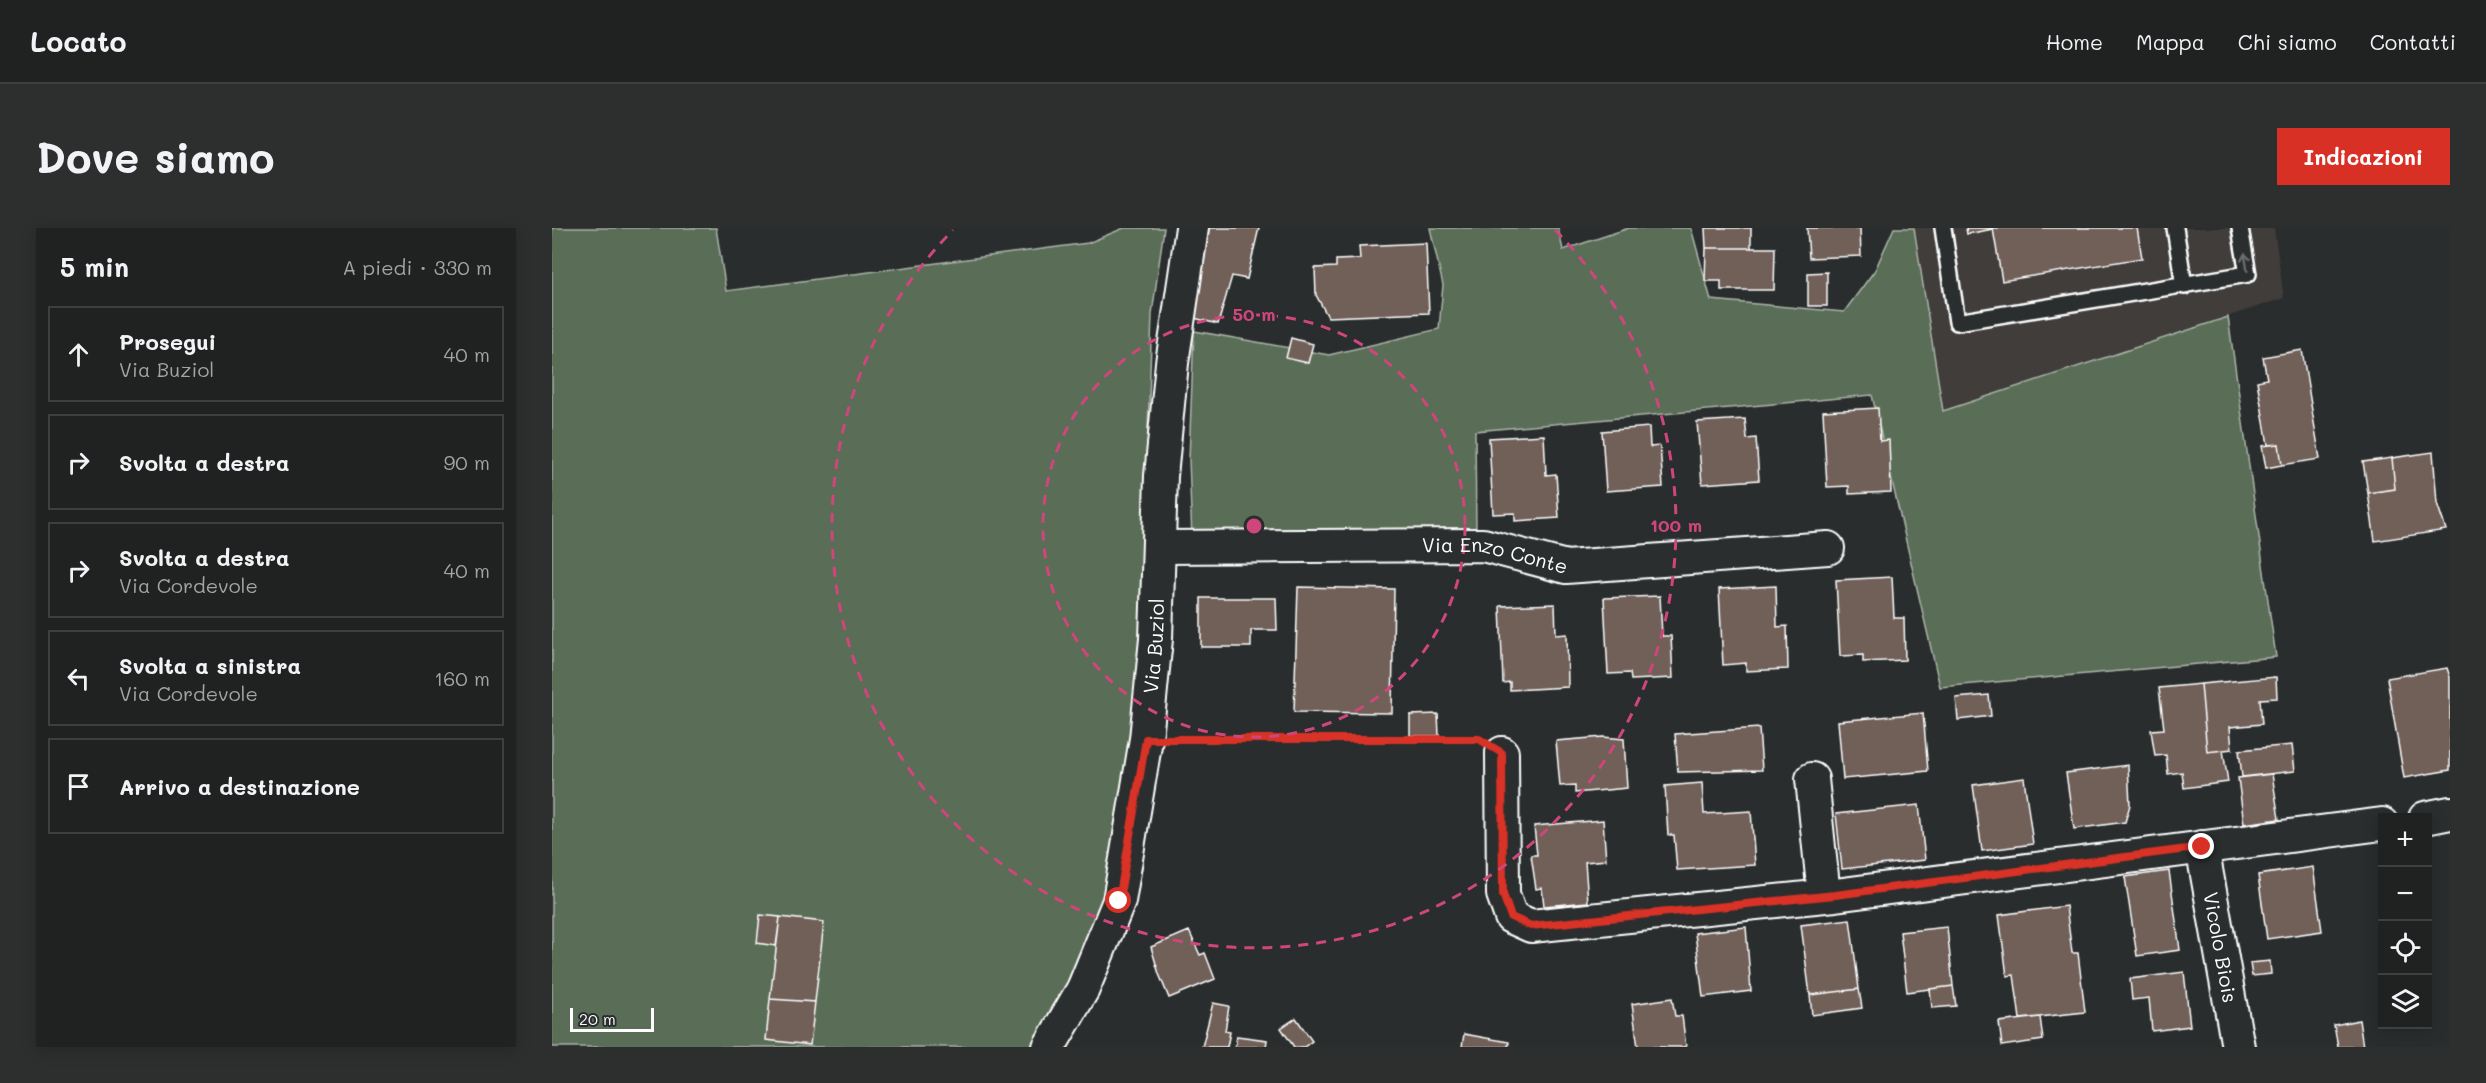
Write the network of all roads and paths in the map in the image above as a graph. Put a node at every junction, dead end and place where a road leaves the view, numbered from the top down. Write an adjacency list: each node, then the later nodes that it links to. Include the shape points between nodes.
1 (1192, 228): 6 (street, Via Buziol, via 1172,363 1161,476)
2 (1943, 228): 5 (lane, via 1957,322)
3 (2175, 228): 5 (lane)
4 (2240, 228): 5 (lane, one-way to 4, via 2248,274)
5 (2184, 286)
6 (1160, 547): 7 (street, Via Enzo Conte, via 1483,545 1566,567); 8 (street, Via Buziol)
7 (1828, 548)
8 (1146, 739): 9 (path, via 1479,739); 16 (street, Via Buziol, via 1119,901 1083,989)
9 (1502, 753): 15 (street, via 1503,894 1511,917 1531,926)
10 (1812, 779): 15 (street)
11 (2450, 813): 12 (street)
12 (2432, 817)
13 (2378, 825): 14 (street)
14 (2202, 847): 15 (street); 17 (street, Vicolo Biois)
15 (1824, 896)
16 (1049, 1047)
17 (2238, 1047)

